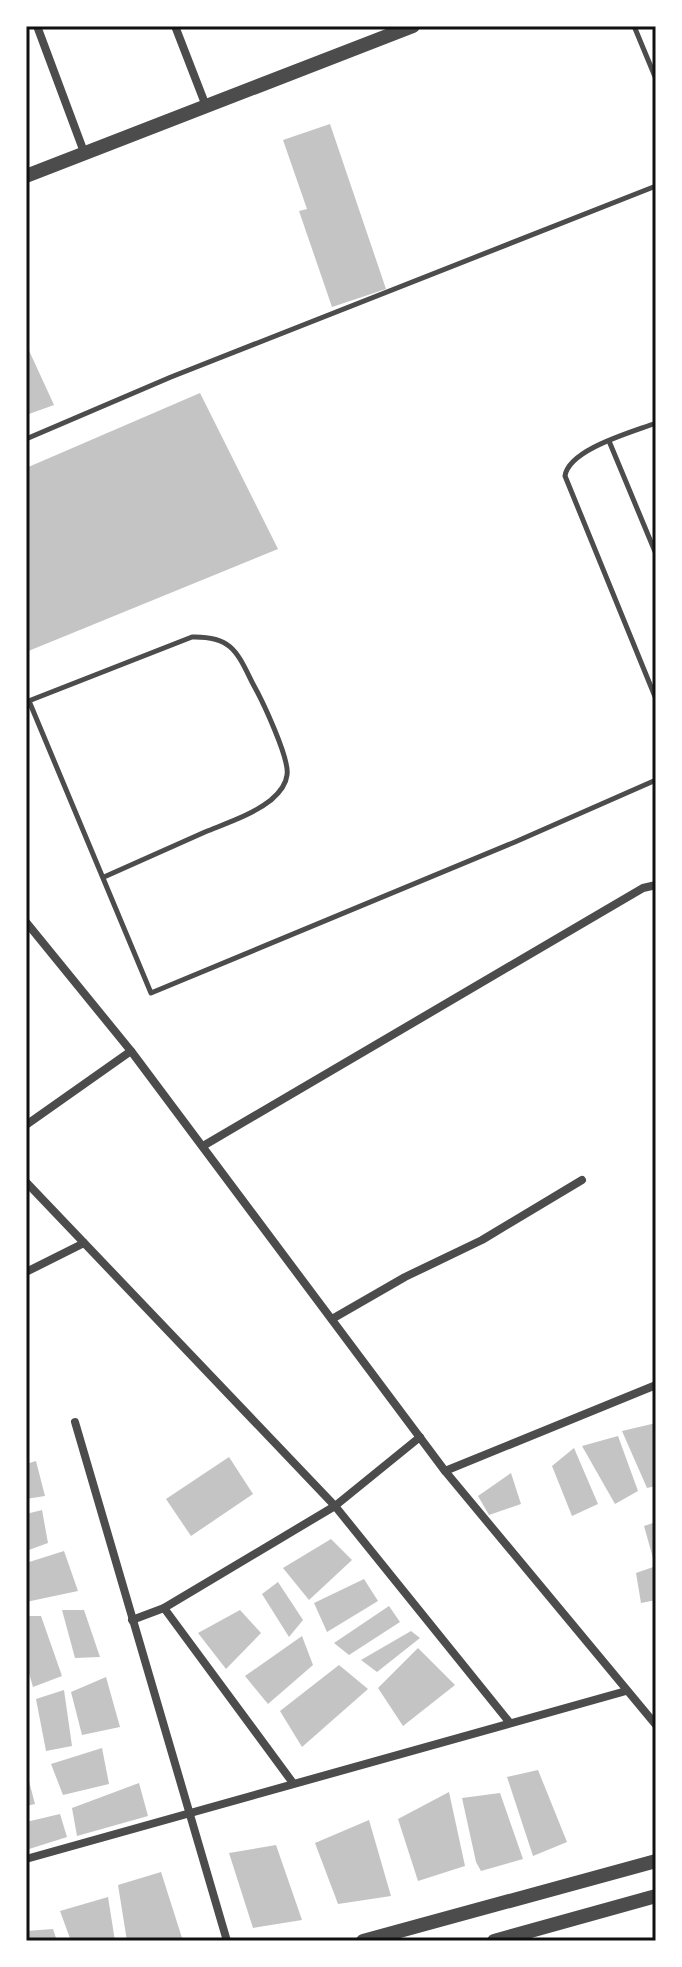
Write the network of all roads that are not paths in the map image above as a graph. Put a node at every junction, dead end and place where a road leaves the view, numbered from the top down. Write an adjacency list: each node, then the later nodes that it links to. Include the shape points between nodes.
1 (37, 26): 7 (street)
2 (175, 26): 6 (street)
3 (413, 26): 6 (street)
4 (634, 26): 5 (lane)
5 (656, 79)
6 (206, 106): 7 (street)
7 (84, 152): 8 (street)
8 (26, 176)
9 (656, 186): 11 (lane)
10 (656, 423): 12 (lane)
11 (26, 439)
12 (609, 441): 13 (lane); 14 (lane, via 578,455 565,476)
13 (656, 554)
14 (656, 699)
15 (28, 701): 17 (lane); 17 (lane, via 192,637 210,637 237,651 261,699 287,764 281,790 241,817)
16 (656, 780): 17 (lane, via 151,993)
17 (104, 877)
18 (656, 885): 22 (street)
19 (26, 922): 20 (street)
20 (131, 1051): 21 (street); 22 (street)
21 (26, 1125)
22 (203, 1146): 27 (street)
23 (582, 1180): 27 (street)
24 (26, 1182): 25 (street)
25 (84, 1243): 26 (street); 32 (street)
26 (26, 1272)
27 (332, 1319): 30 (street)
28 (656, 1385): 31 (street)
29 (75, 1422): 34 (street)
30 (420, 1437): 31 (street); 32 (street)
31 (445, 1471): 35 (street)
32 (335, 1506): 33 (street); 36 (street)
33 (164, 1608): 34 (street); 38 (street)
34 (132, 1620): 39 (street)
35 (626, 1691): 36 (street); 37 (street)
36 (510, 1723): 38 (street)
37 (656, 1725)
38 (293, 1783): 39 (street)
39 (188, 1813): 40 (street); 43 (street)
40 (26, 1859)
41 (656, 1861): 44 (street)
42 (656, 1896): 45 (street)
43 (227, 1941)
44 (363, 1941)
45 (494, 1941)

